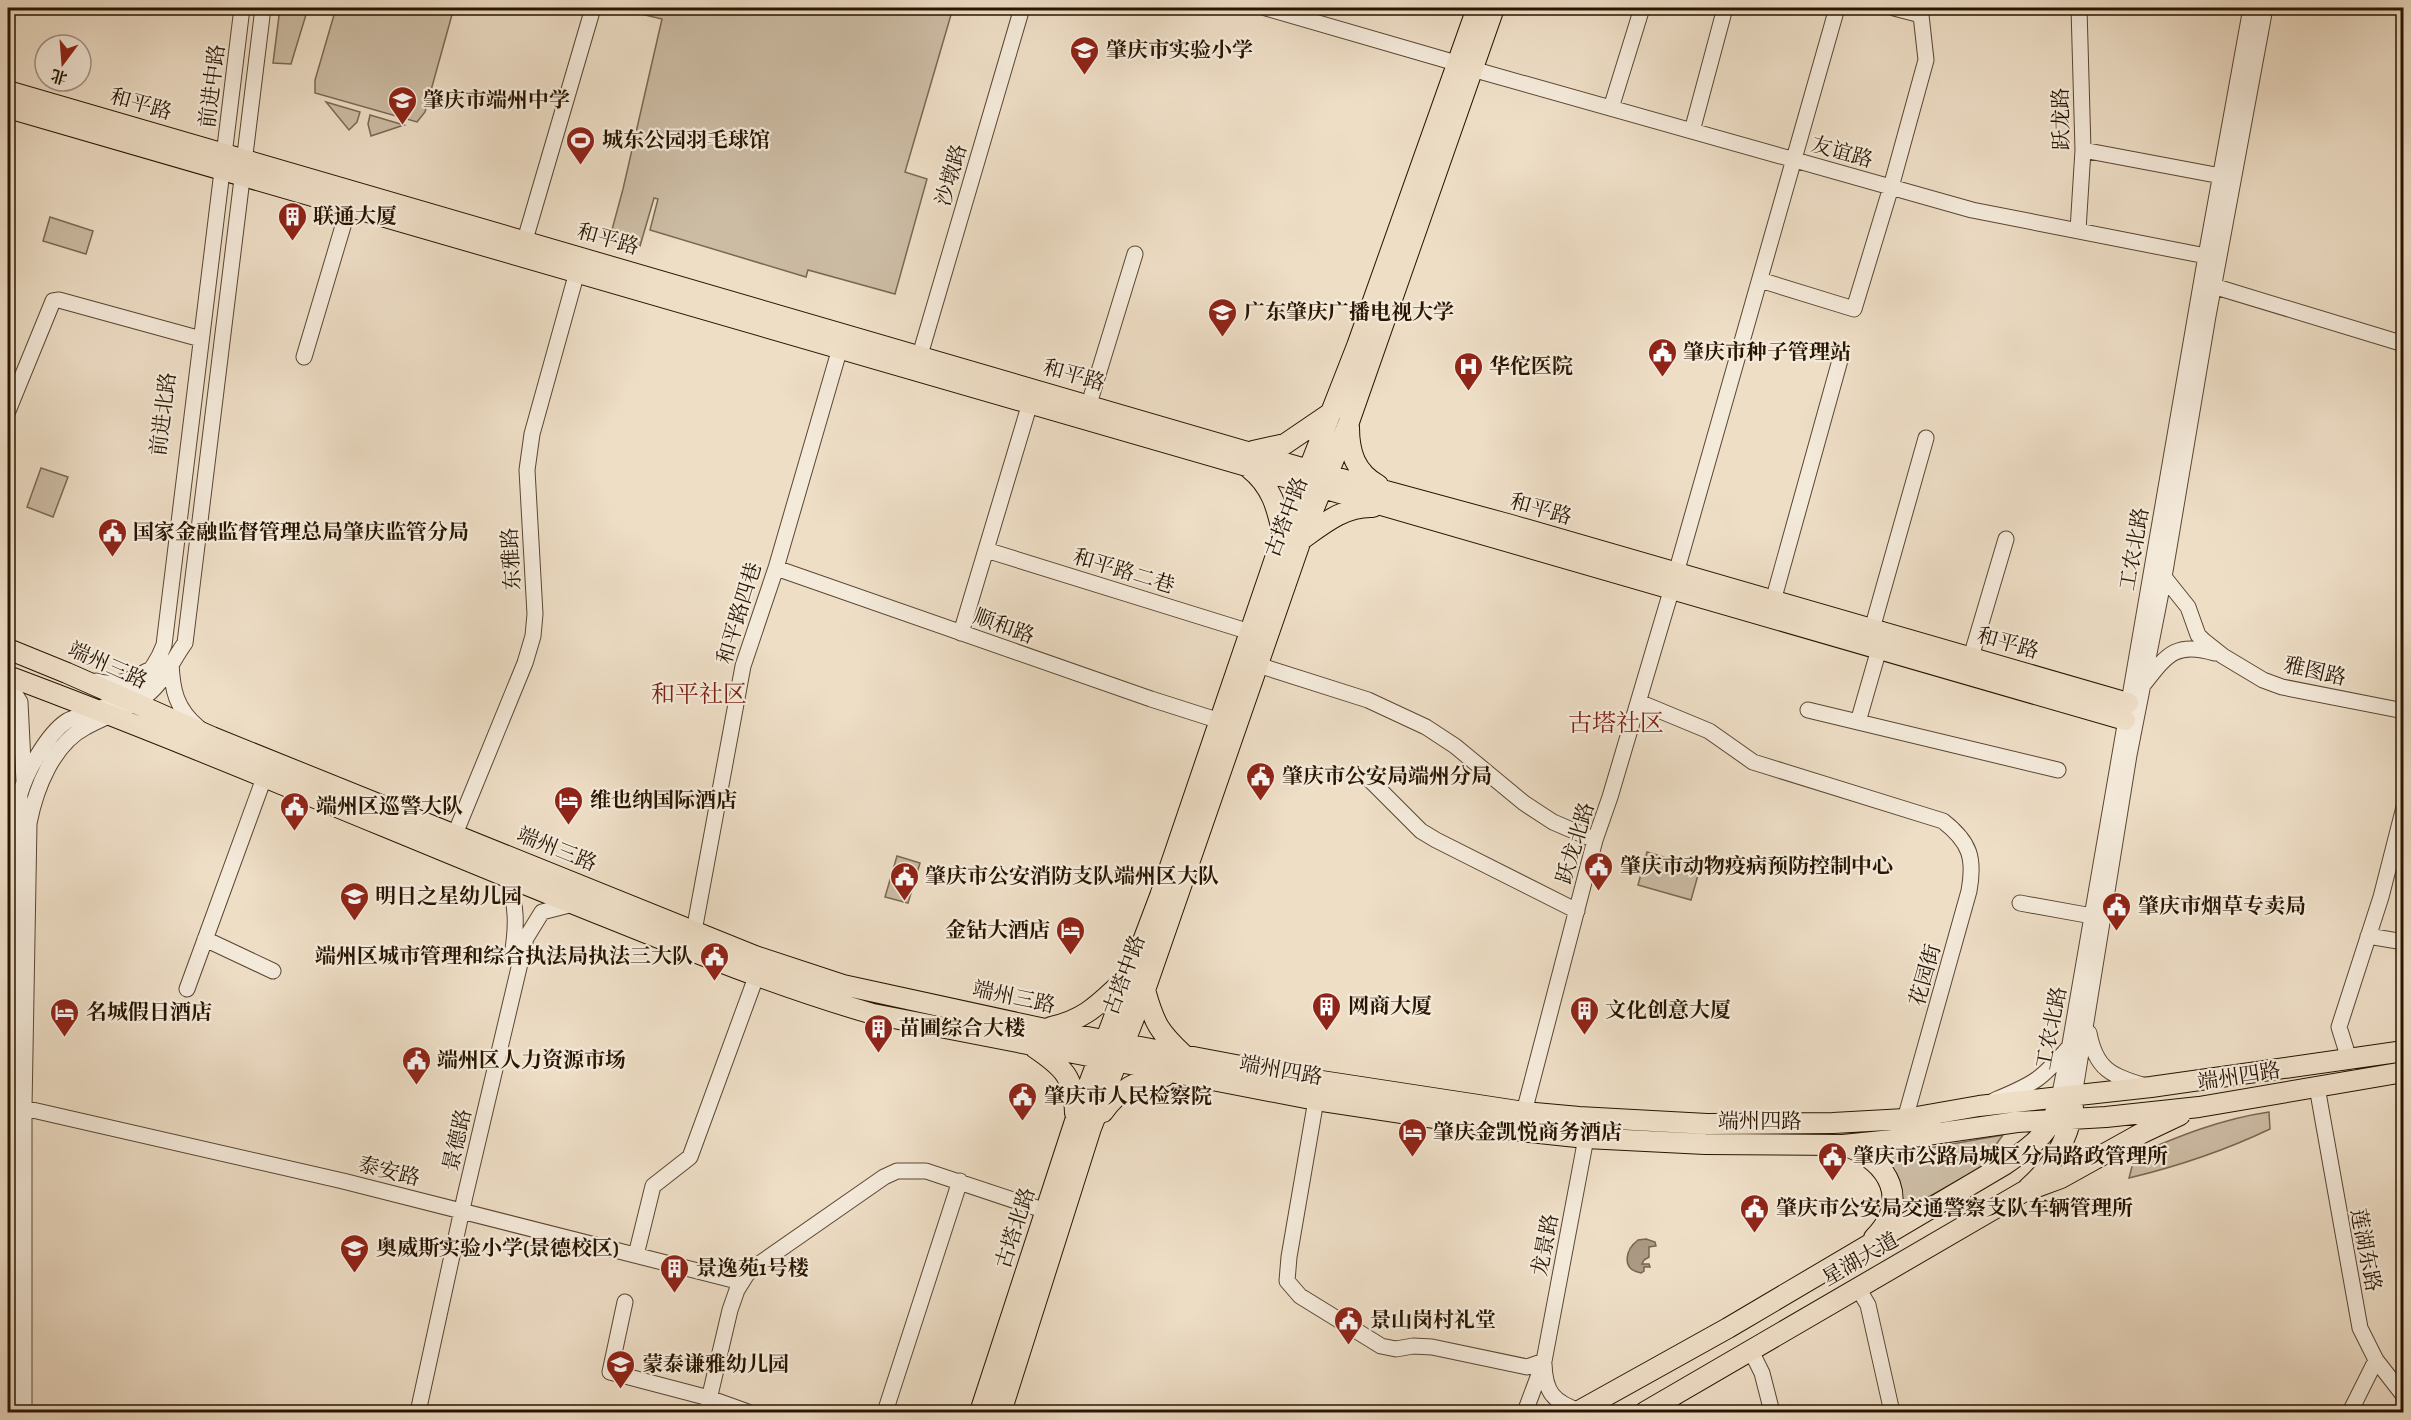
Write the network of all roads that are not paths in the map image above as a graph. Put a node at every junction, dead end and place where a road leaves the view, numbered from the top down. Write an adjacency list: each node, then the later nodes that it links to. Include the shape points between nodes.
1 (234, 8): 25 (street, 前进中路)
2 (242, 8): 25 (street, 前进中路)
3 (253, 8): 25 (street)
4 (263, 8): 25 (street, 前进中路)
5 (593, 8): 30 (street)
6 (1022, 8): 40 (street, 沙墩路)
7 (1266, 8): 18 (street, 友谊路)
8 (1477, 8): 18 (main road, 古塔中路)
9 (1494, 8): 18 (main road, 古塔中路)
10 (1642, 8): 21 (street)
11 (1725, 8): 22 (street)
12 (1837, 8): 24 (street, 跃龙北路)
13 (1894, 8): 17 (street)
14 (2079, 8): 23 (street, 跃龙路)
15 (2251, 8): 26 (street, 工农北路)
16 (2265, 8): 35 (street, 工农北路)
17 (1922, 11): 27 (street, via 1926,60)
18 (1464, 66): 21 (street, 友谊路); 45 (main road, 古塔中路)
19 (8, 91): 25 (main road, 和平路)
20 (8, 108): 25 (main road, 和平路)
21 (1611, 108): 22 (street, 友谊路)
22 (1692, 131): 24 (street, 友谊路)
23 (2084, 150): 26 (street); 29 (street, 跃龙路)
24 (1795, 160): 27 (street, 友谊路); 34 (street, 跃龙北路)
25 (229, 163): 28 (main road, 和平路); 30 (main road, 和平路); 36 (street, 前进北路); 64 (street, 前进北路, via 178,632)
26 (2221, 176): 32 (street, 工农北路)
27 (1891, 187): 29 (street, 友谊路, via 1972,210); 34 (street, via 1854,309)
28 (349, 206): 30 (main road, 和平路); 41 (street)
29 (2078, 230): 32 (street, 友谊路)
30 (523, 248): 33 (main road, 和平路); 40 (main road, 和平路)
31 (1135, 254): 43 (street)
32 (2206, 256): 77 (street, 工农北路)
33 (577, 273): 38 (main road, 和平路); 88 (street, 东雅路, via 532,434 527,470 536,614 533,636)
34 (1760, 280): 55 (street, 跃龙北路)
35 (2213, 286): 37 (street); 54 (street, 工农北路)
36 (197, 338): 44 (street, via 53,301); 66 (street, 前进北路, via 168,626)
37 (2403, 344)
38 (840, 348): 42 (main road, 和平路); 53 (street, 和平路四巷)
39 (1842, 353): 56 (street)
40 (920, 355): 43 (main road, 和平路)
41 (304, 357)
42 (1030, 403): 47 (main road, 和平路); 52 (street)
43 (1089, 404): 47 (main road, 和平路)
44 (8, 411)
45 (1340, 417): 47 (main road); 48 (main road, 古塔中路); 49 (main road, via 1354,462)
46 (1926, 438): 57 (street)
47 (1249, 459): 48 (main road, 和平路); 50 (main road, via 1265,482)
48 (1316, 479): 49 (main road, 和平路); 50 (main road, 古塔中路)
49 (1389, 500): 50 (main road, via 1342,512); 55 (main road, 和平路)
50 (1292, 538): 58 (main road, 古塔中路); 65 (main road, 古塔中路)
51 (2006, 539): 63 (street)
52 (986, 550): 58 (street, 和平路二巷); 59 (street)
53 (776, 568): 59 (street, 顺和路); 97 (street, 和平路四巷, via 743,666)
54 (2164, 577): 62 (street, via 2188,607 2198,635); 70 (street, 工农北路)
55 (1674, 581): 56 (main road, 和平路); 61 (main road, 和平路); 73 (street, 跃龙北路)
56 (1773, 601): 57 (main road, 和平路)
57 (1872, 629): 63 (main road, 和平路)
58 (1250, 632): 79 (main road, 古塔中路)
59 (961, 633): 79 (street, 顺和路)
60 (8, 649): 67 (main road, 端州三路)
61 (1879, 649): 77 (main road, 和平路); 80 (street)
62 (2223, 656): 70 (street, via 2197,648 2174,652); 76 (street, 雅图路, via 2282,687)
63 (1971, 657): 77 (main road, 和平路)
64 (171, 662): 72 (street, 前进北路, via 156,686); 81 (street, via 177,703 196,726)
65 (1258, 665): 89 (street, via 1368,700 1402,715 1455,746 1553,822); 92 (main road, 古塔中路)
66 (154, 666): 67 (street, via 117,684); 72 (street, 前进北路)
67 (59, 670): 71 (main road); 72 (main road, 端州三路)
68 (8, 676): 71 (main road, 端州三路)
69 (8, 683): 75 (street, via 20,702)
70 (2142, 687): 107 (street, 工农北路)
71 (42, 689): 78 (main road, 端州三路)
72 (128, 700): 78 (street, 前进北路); 81 (main road, 端州三路)
73 (1639, 702): 89 (street, 跃龙北路); 130 (street, 花园街, via 1709,731 1753,762 1943,821 1964,841 1972,862 1969,891)
74 (1808, 710): 80 (street)
75 (14, 711): 85 (street)
76 (2403, 711)
77 (2126, 712): 96 (street, 工农北路)
78 (104, 713): 83 (main road, 端州三路); 85 (street, via 69,720 60,727); 124 (street, via 61,748 33,802)
79 (1220, 721): 92 (main road, 古塔中路)
80 (1858, 722): 82 (street)
81 (212, 737): 86 (main road, 端州三路)
82 (2058, 770)
83 (264, 778): 86 (main road, 端州三路); 99 (street)
84 (1368, 778): 95 (street, via 1421,831)
85 (24, 782): 106 (street, via 20,794)
86 (310, 786): 88 (main road, 端州三路); 91 (main road, 端州三路)
87 (2403, 807): 90 (street)
88 (455, 834): 97 (main road, 端州三路)
89 (1595, 840): 95 (street, 跃龙北路)
90 (2399, 849): 98 (street)
91 (507, 877): 94 (main road, 端州三路); 141 (street, 景德路, via 516,903 516,934)
92 (1168, 898): 102 (main road, 古塔中路); 105 (main road, 古塔中路)
93 (2020, 903): 96 (street)
94 (573, 904): 103 (main road, 端州三路); 141 (street, 景德路, via 542,912 526,938)
95 (1577, 911): 127 (street, 跃龙北路)
96 (2092, 916): 110 (street, 工农北路)
97 (694, 931): 108 (main road, 端州三路, via 843,985)
98 (2368, 936): 100 (street); 114 (street, via 2339,1027)
99 (205, 939): 101 (street); 104 (street)
100 (2403, 942)
101 (273, 971)
102 (1131, 976): 108 (main road, via 1089,1013 1071,1023); 109 (main road, 古塔中路)
103 (756, 977): 111 (main road, 端州三路, via 873,1014); 143 (street, via 690,1157 653,1186)
104 (187, 989)
105 (1145, 990): 109 (main road, 古塔中路); 113 (main road, via 1156,1025)
106 (10, 1012): 124 (street)
107 (2088, 1024): 118 (street, via 2096,1059 2102,1066 2120,1077); 121 (street, 工农北路)
108 (1045, 1029): 109 (main road, 端州三路)
109 (1115, 1042): 113 (main road, 端州四路); 115 (main road, 古塔北路)
110 (2070, 1044): 121 (street, 工农北路); 123 (street, via 2054,1065 2029,1086)
111 (1030, 1045): 115 (main road, 端州三路); 132 (main road, via 1059,1068 1073,1086)
112 (2403, 1051): 114 (main road, 端州四路)
113 (1184, 1055): 120 (main road, 端州四路)
114 (2349, 1059): 118 (main road, 端州四路)
115 (1108, 1061): 117 (main road, 端州四路); 132 (main road, 古塔北路)
116 (2403, 1072): 119 (main road, 端州四路)
117 (1180, 1075): 122 (main road, 端州四路); 132 (main road, via 1149,1078 1128,1086)
118 (2151, 1087): 121 (main road, 端州四路); 129 (main road)
119 (2317, 1087): 125 (main road, 端州四路); 148 (street, 莲湖东路, via 2360,1328)
120 (1392, 1091): 126 (main road); 127 (main road, 端州四路)
121 (2067, 1097): 123 (main road, 端州四路); 131 (main road, 星湖大道)
122 (1316, 1101): 126 (main road, 端州四路); 149 (street, via 1288,1257 1287,1281 1300,1296 1381,1346 1432,1347 1527,1367)
123 (1979, 1106): 128 (main road, 端州四路)
124 (18, 1107): 137 (street); 141 (street, 泰安路); 155 (street)
125 (2199, 1107): 129 (main road, 端州四路); 139 (main road, 星湖大道, via 2061,1178)
126 (1389, 1112): 134 (main road, 端州四路)
127 (1524, 1112): 130 (main road, 端州四路, via 1707,1124)
128 (1945, 1112): 130 (main road, 端州四路); 133 (main road)
129 (2155, 1112): 131 (main road, 端州四路)
130 (1905, 1119)
131 (2062, 1119): 133 (main road, 端州四路); 136 (main road, 星湖大道); 139 (main road, via 2064,1139 2051,1164)
132 (1083, 1123): 140 (main road, 古塔北路); 161 (main road, 古塔北路)
133 (1948, 1132): 135 (main road, 端州四路)
134 (1586, 1138): 135 (main road, 端州四路); 149 (street, 龙景路)
135 (1843, 1145): 142 (main road, via 1869,1155 1885,1173 1892,1192 1888,1220)
136 (2014, 1158): 139 (main road, via 2031,1159 2037,1167); 142 (main road, 星湖大道)
137 (9, 1163): 154 (street)
138 (960, 1181): 140 (street); 144 (street, via 926,1172 897,1171 759,1264); 159 (street)
139 (2028, 1187): 145 (main road, 星湖大道)
140 (1046, 1210): 160 (main road, 古塔北路)
141 (458, 1211): 143 (street, 泰安路); 156 (street, 景德路); 157 (street, 景德路)
142 (1862, 1250): 150 (main road, 星湖大道)
143 (636, 1255): 144 (street, 泰安路)
144 (741, 1282): 152 (street, via 730,1310)
145 (1858, 1288): 147 (main road, 星湖大道); 166 (street, via 1868,1305)
146 (625, 1302): 152 (street, via 610,1372)
147 (1751, 1350): 164 (main road, 星湖大道); 165 (street, via 1762,1373)
148 (2376, 1360): 151 (street, 莲湖东路); 167 (street)
149 (1544, 1361): 153 (street, via 1550,1392); 162 (street)
150 (1617, 1389): 153 (main road, 星湖大道); 163 (main road, via 1630,1397)
151 (2403, 1395)
152 (708, 1406): 158 (street)
153 (1578, 1412)
154 (11, 1413)
155 (24, 1413)
156 (410, 1413)
157 (418, 1413)
158 (748, 1413)
159 (885, 1413)
160 (980, 1413)
161 (1001, 1413)
162 (1525, 1413)
163 (1635, 1413)
164 (1645, 1413)
165 (1772, 1413)
166 (1892, 1413)
167 (2350, 1413)

